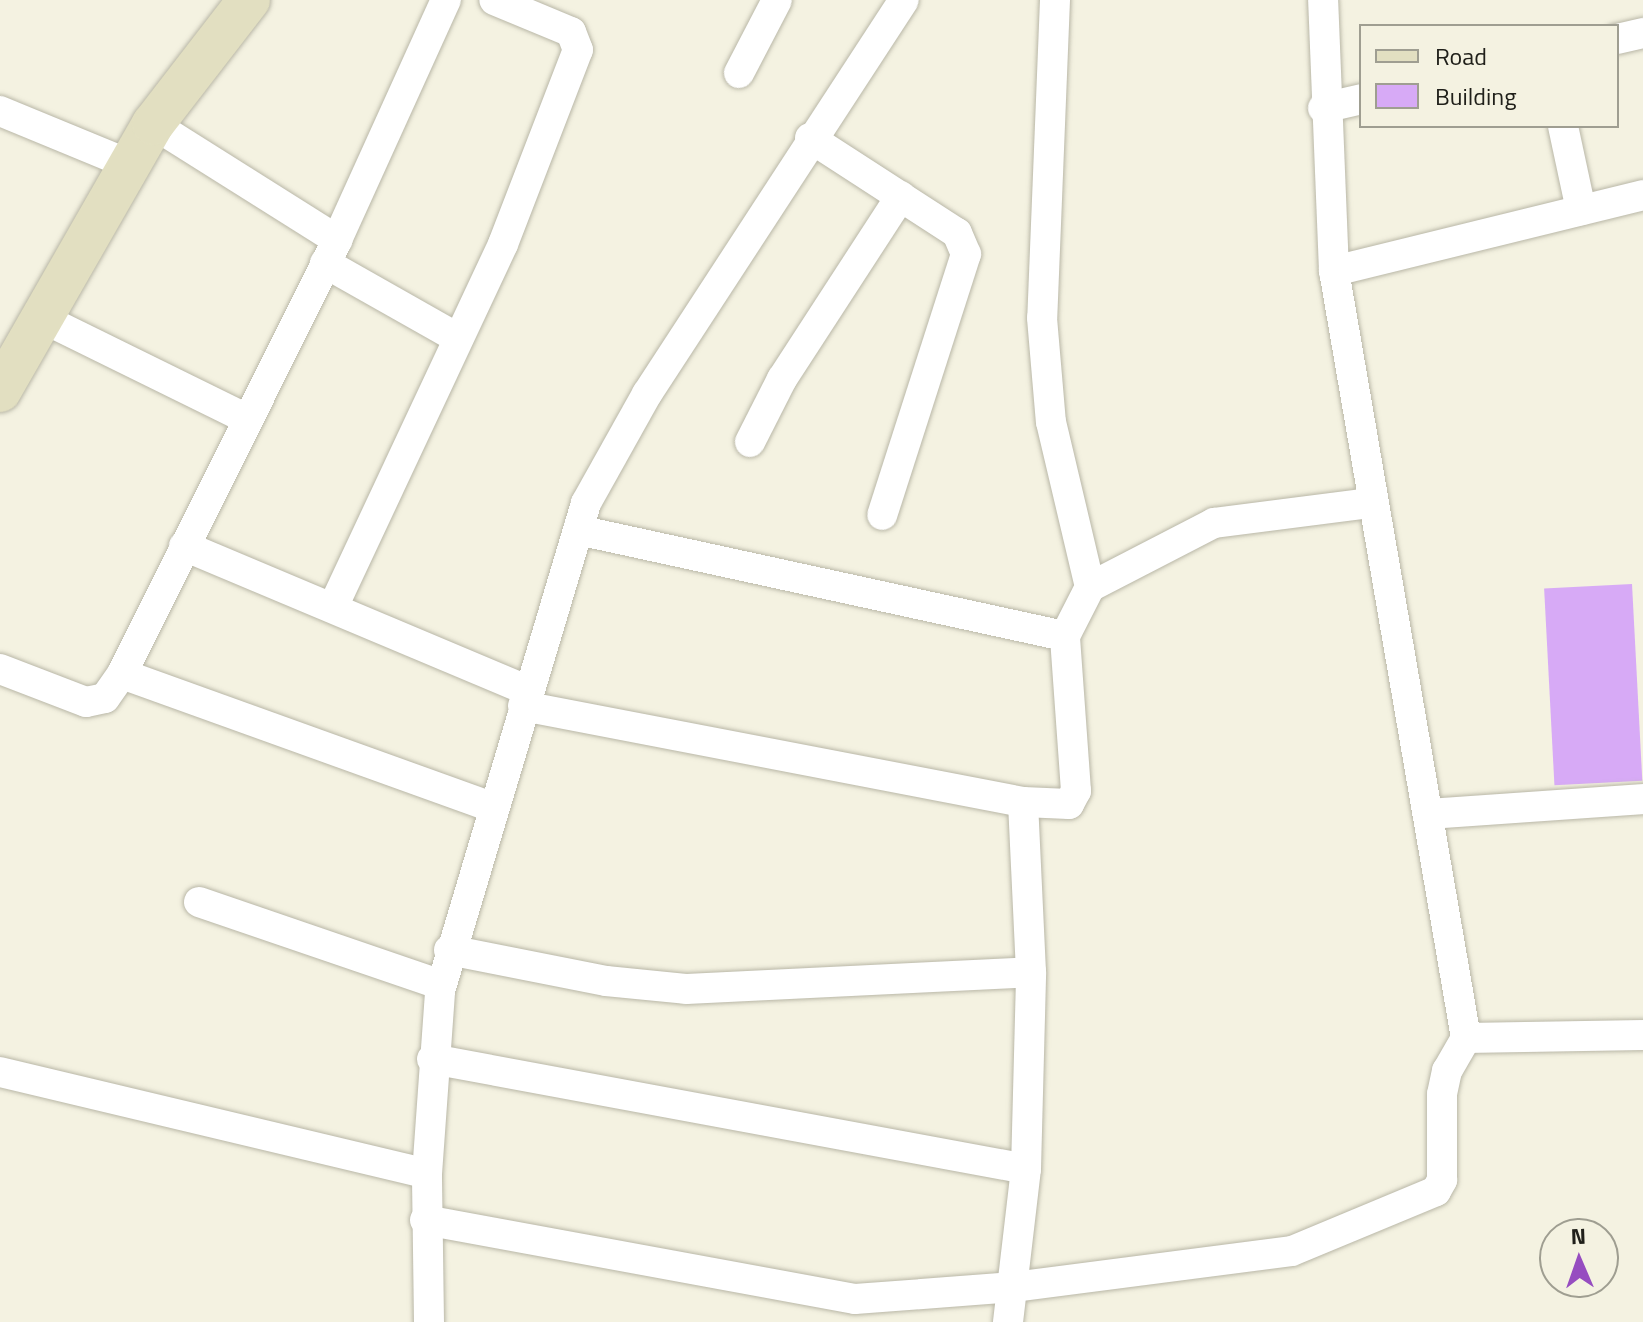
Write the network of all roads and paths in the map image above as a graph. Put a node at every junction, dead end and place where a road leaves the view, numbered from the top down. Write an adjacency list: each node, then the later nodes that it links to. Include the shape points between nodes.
1 (446, 0): 21 (street)
2 (777, 0): 10 (street)
3 (904, 0): 16 (street)
4 (1055, 0): 32 (street, via 1042,318 1051,422)
5 (1323, 0): 12 (street)
6 (509, 2): 24 (street, via 571,32 578,50 503,244)
7 (236, 4): 14 (main road)
8 (1643, 33): 9 (street)
9 (1619, 39)
10 (739, 73)
11 (1359, 99): 12 (street)
12 (1323, 108): 22 (street)
13 (0, 111): 17 (street)
14 (153, 124): 17 (main road); 21 (street)
15 (1563, 128): 20 (street)
16 (810, 138): 19 (street); 30 (street, via 647,394)
17 (131, 165): 23 (main road)
18 (1643, 195): 20 (street)
19 (901, 196): 27 (street, via 782,379); 29 (street, via 957,233 966,266)
20 (1581, 210): 22 (street)
21 (331, 251): 24 (street); 26 (street)
22 (1334, 271): 28 (street)
23 (46, 320): 25 (main road); 26 (street)
24 (454, 336): 33 (street)
25 (0, 391)
26 (245, 418): 31 (street)
27 (750, 442)
28 (1370, 503): 32 (street, via 1214,523); 41 (street)
29 (882, 515)
30 (578, 530): 34 (street); 37 (street)
31 (184, 546): 33 (street); 36 (street)
32 (1090, 587): 34 (street)
33 (333, 607): 37 (street)
34 (1065, 636): 39 (street, via 1075,798 1060,805)
35 (0, 669): 36 (street, via 86,702 105,698)
36 (122, 674): 40 (street)
37 (526, 699): 39 (street); 40 (street)
38 (1643, 799): 41 (street)
39 (1023, 802): 44 (street)
40 (492, 807): 43 (street)
41 (1429, 814): 47 (street)
42 (199, 902): 45 (street)
43 (449, 950): 44 (street, via 606,981 686,989); 45 (street)
44 (1031, 972): 50 (street)
45 (441, 985): 48 (street)
46 (1643, 1035): 47 (street)
47 (1466, 1038): 53 (street, via 1447,1071 1442,1094 1442,1180 1425,1199 1292,1251)
48 (432, 1059): 50 (street); 51 (street)
49 (0, 1072): 51 (street)
50 (1026, 1169): 53 (street)
51 (427, 1174): 52 (street)
52 (425, 1220): 54 (street); 55 (street)
53 (1014, 1287): 54 (street); 56 (street)
54 (855, 1311)
55 (429, 1322)
56 (1008, 1322)

